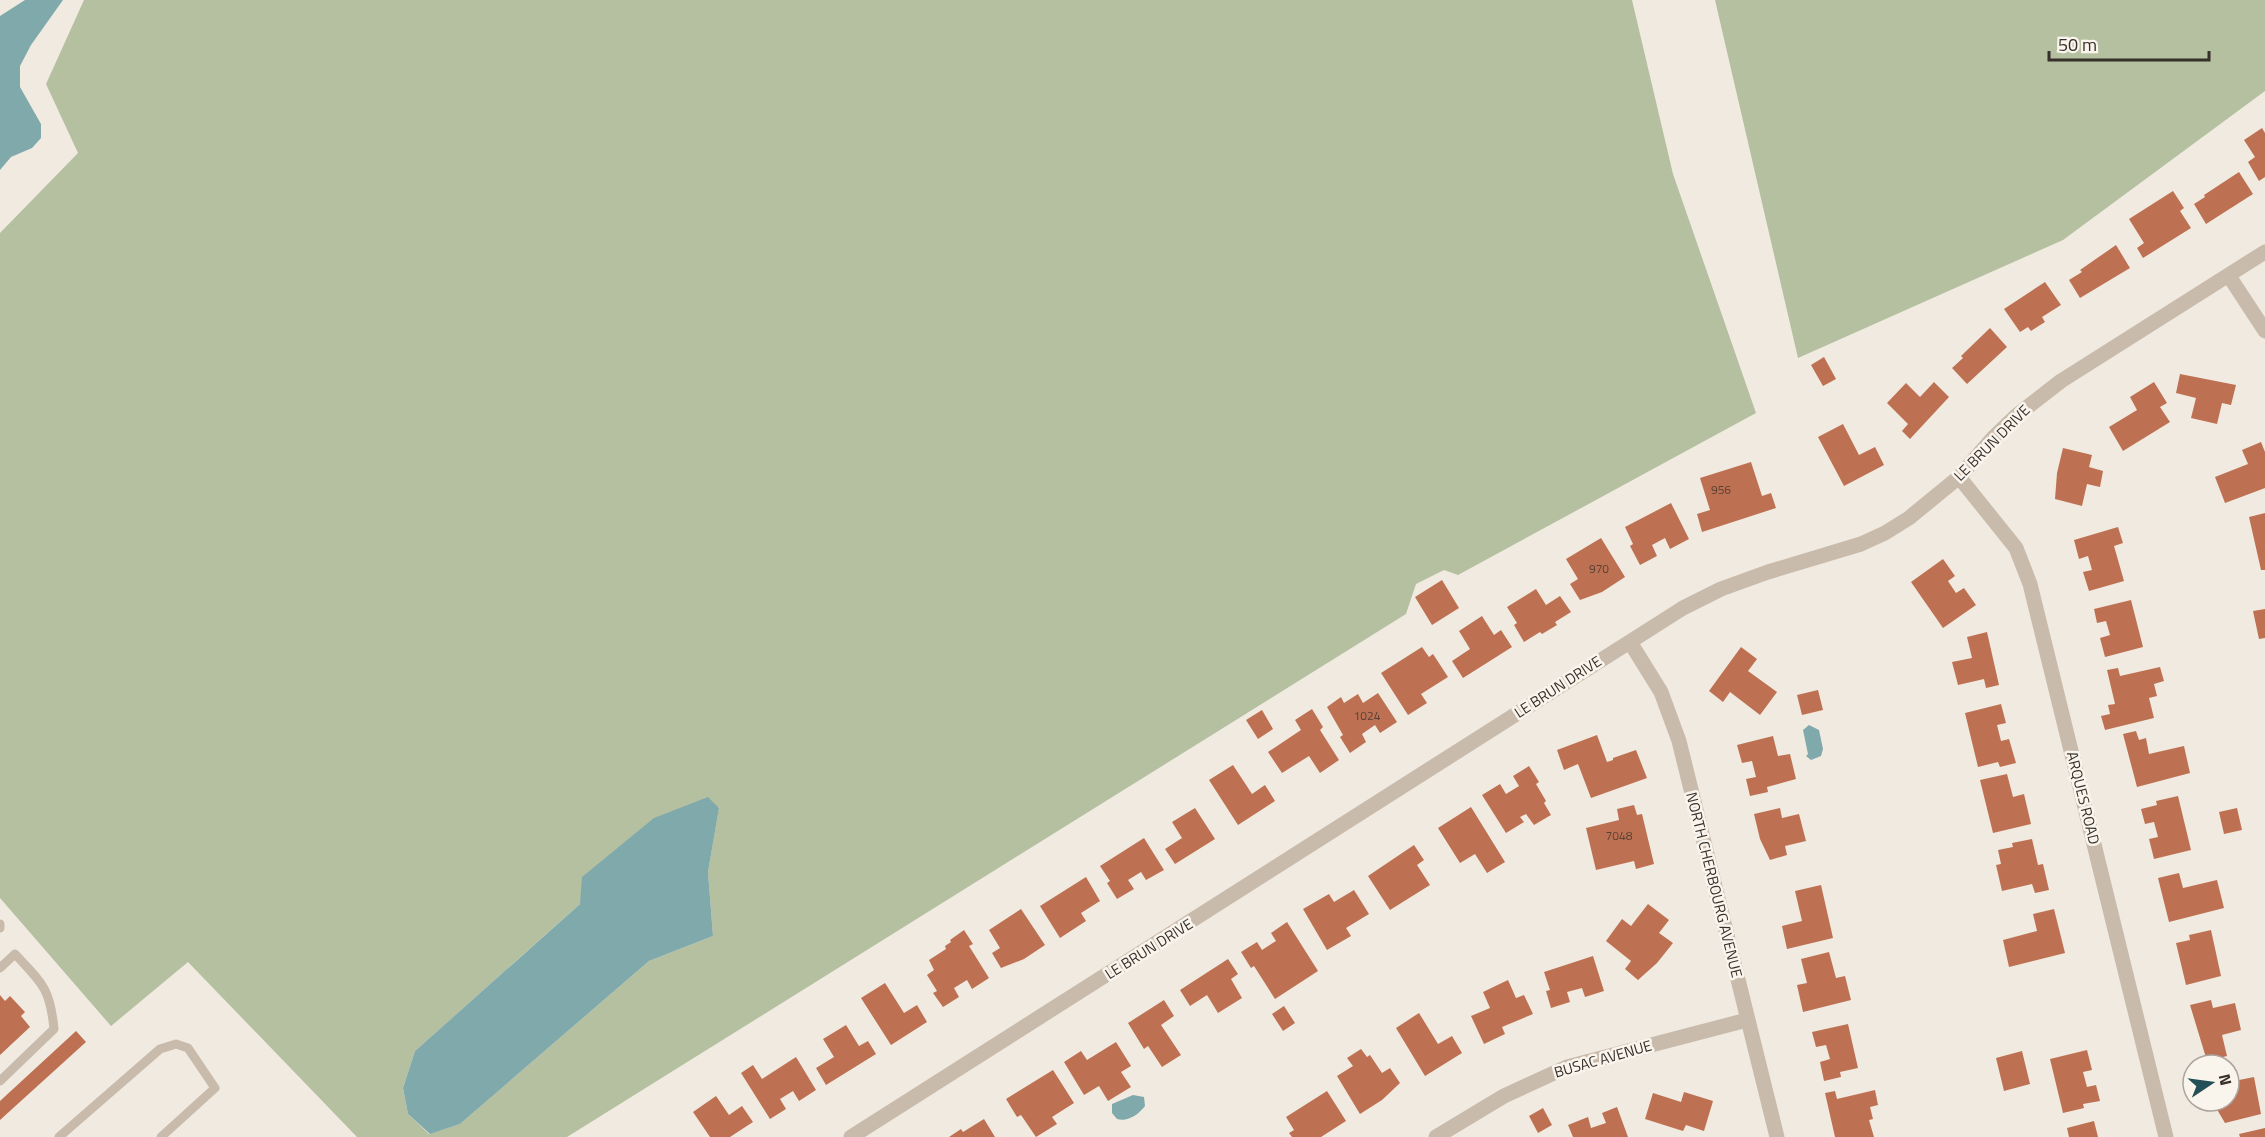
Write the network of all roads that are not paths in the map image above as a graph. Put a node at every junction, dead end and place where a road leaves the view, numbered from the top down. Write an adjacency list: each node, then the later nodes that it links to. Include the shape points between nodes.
1 (2265, 252): 2 (street, LE BRUN DRIVE)
2 (2229, 276): 3 (street); 4 (street, LE BRUN DRIVE, via 2061,381 2016,416)
3 (2265, 331)
4 (1959, 477): 5 (street, LE BRUN DRIVE, via 1886,533 1721,589); 16 (street, ARQUES ROAD, via 2016,548 2030,584)
5 (1630, 642): 9 (street, NORTH CHERBOURG AVENUE, via 1661,692 1679,741); 13 (street, LE BRUN DRIVE)
6 (0, 924): 7 (lane)
7 (0, 928)
8 (0, 968): 10 (lane, via 15,954 44,985 54,1029)
9 (1747, 1020): 14 (street, BUSAC AVENUE, via 1567,1067 1504,1096); 15 (street, NORTH CHERBOURG AVENUE)
10 (0, 1081)
11 (59, 1137): 12 (lane, via 160,1049 176,1044 188,1048 215,1088)
12 (161, 1137)
13 (851, 1137)
14 (1436, 1137)
15 (1777, 1137)
16 (2166, 1137)

